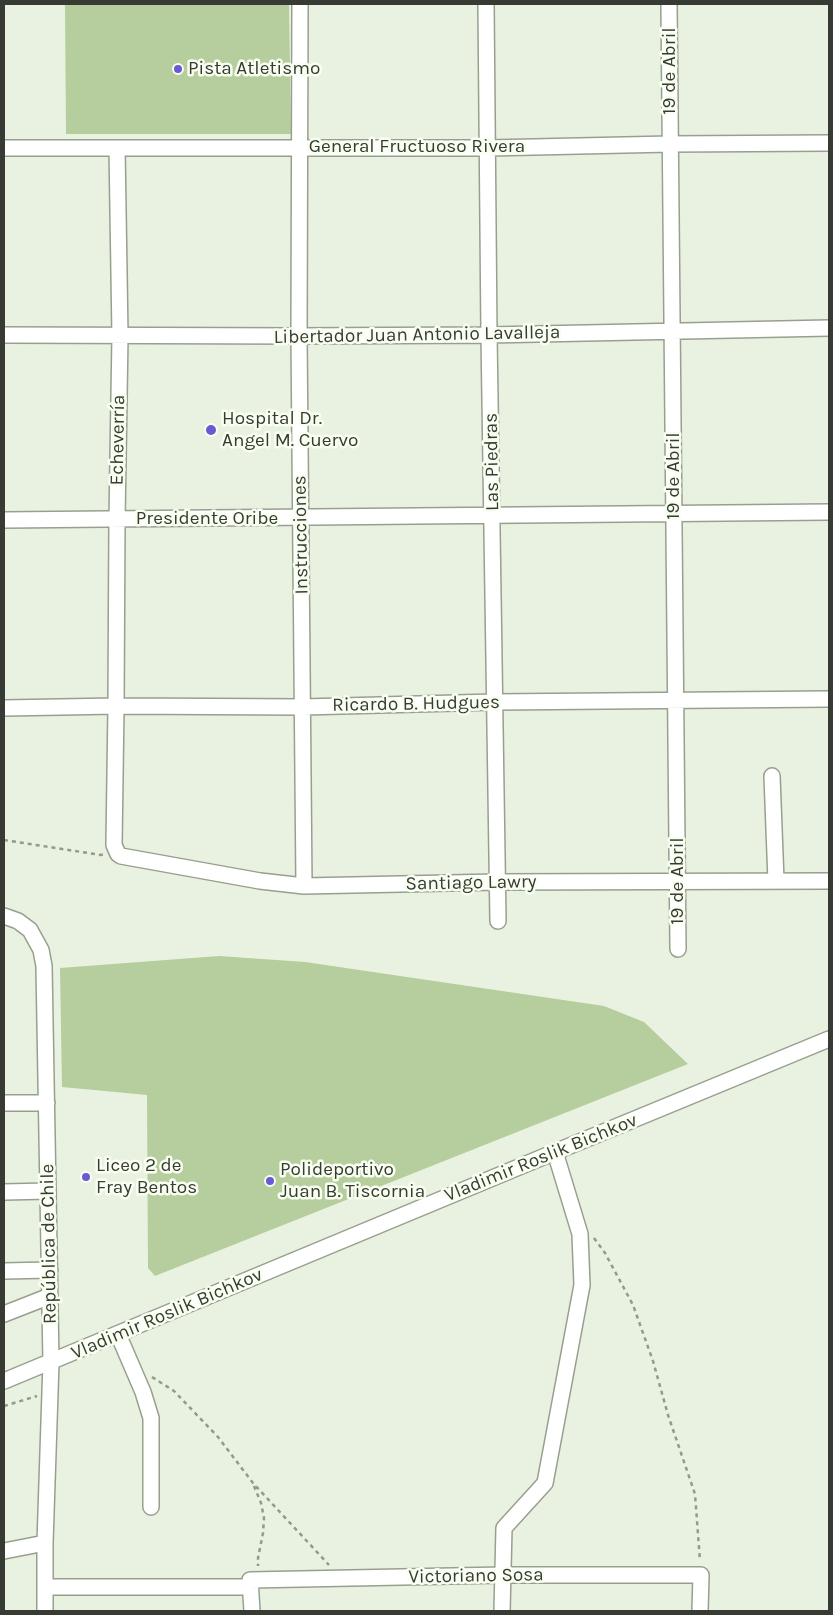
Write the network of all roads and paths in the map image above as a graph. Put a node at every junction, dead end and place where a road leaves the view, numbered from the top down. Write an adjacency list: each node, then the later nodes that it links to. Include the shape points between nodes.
1 (300, 4): 8 (street, Instrucciones)
2 (486, 4): 9 (street, Las Piedras)
3 (669, 4): 5 (street, 19 de Abril)
4 (829, 143): 5 (street, General Fructuoso Rivera)
5 (670, 144): 9 (street, General Fructuoso Rivera); 11 (street, 19 de Abril)
6 (4, 148): 7 (street, General Fructuoso Rivera)
7 (117, 148): 8 (street, General Fructuoso Rivera); 14 (street, Echeverría)
8 (300, 148): 9 (street, General Fructuoso Rivera); 15 (street, Instrucciones)
9 (488, 148): 13 (street, Las Piedras)
10 (829, 328): 11 (street, Libertador Juan Antonio Lavalleja)
11 (673, 332): 13 (street, Libertador Juan Antonio Lavalleja); 17 (street, 19 de Abril)
12 (4, 335): 14 (street, Libertador Juan Antonio Lavalleja)
13 (489, 335): 15 (street, Libertador Juan Antonio Lavalleja); 18 (street, Las Piedras)
14 (120, 336): 15 (street, Libertador Juan Antonio Lavalleja); 20 (street, Echeverría)
15 (299, 336): 19 (street, Instrucciones)
16 (829, 512): 17 (street, Presidente Oribe)
17 (675, 514): 18 (street, Presidente Oribe); 23 (street, 19 de Abril)
18 (493, 515): 19 (street, Presidente Oribe); 24 (street, Las Piedras)
19 (301, 518): 20 (street, Presidente Oribe); 26 (street, Instrucciones)
20 (117, 519): 21 (street, Presidente Oribe); 25 (street, Echeverría)
21 (4, 520)
22 (829, 699): 23 (street, Ricardo B. Hudgues)
23 (677, 701): 24 (street, Ricardo B. Hudgues); 34 (street, 19 de Abril)
24 (495, 702): 26 (street, Ricardo B. Hudgues); 33 (street, Las Piedras)
25 (116, 706): 26 (street, Ricardo B. Hudgues); 27 (street, Ricardo B. Hudgues); 30 (street, Echeverría)
26 (303, 707): 35 (street, Instrucciones)
27 (4, 708)
28 (772, 776): 31 (street)
29 (4, 840): 30 (path, via 102,855)
30 (116, 852): 35 (street, Santiago Lawry, via 121,856)
31 (776, 881): 32 (street, Santiago Lawry); 34 (street, Santiago Lawry)
32 (829, 881)
33 (498, 882): 34 (street, Santiago Lawry); 35 (street, Santiago Lawry); 37 (street, Las Piedras)
34 (678, 882): 38 (street, 19 de Abril)
35 (304, 886)
36 (4, 916): 41 (street, República de Chile, via 30,930 41,950)
37 (498, 921)
38 (678, 949)
39 (829, 1039): 42 (street, Vladimir Roslik Bichkov)
40 (4, 1103): 41 (street)
41 (48, 1103): 44 (street, República de Chile)
42 (555, 1152): 50 (street, Vladimir Roslik Bichkov); 60 (street, via 580,1234 582,1285 544,1483 504,1528)
43 (4, 1192): 44 (street)
44 (48, 1192): 46 (street, República de Chile)
45 (589, 1231): 61 (path, via 606,1253 633,1305 653,1361 695,1494)
46 (50, 1270): 47 (street); 48 (street, República de Chile)
47 (4, 1271)
48 (50, 1296): 49 (street); 51 (street, República de Chile)
49 (4, 1314)
50 (118, 1334): 51 (street, Vladimir Roslik Bichkov); 57 (street, via 151,1418)
51 (51, 1362): 53 (street, Vladimir Roslik Bichkov); 54 (street, República de Chile)
52 (151, 1377): 56 (path, via 192,1409 218,1437)
53 (4, 1382)
54 (50, 1391): 55 (path); 58 (street, República de Chile)
55 (4, 1406)
56 (252, 1483): 62 (path); 63 (path, via 262,1503 264,1518)
57 (151, 1507)
58 (45, 1543): 59 (street); 64 (street, República de Chile)
59 (4, 1551)
60 (503, 1575): 61 (street, Victoriano Sosa); 62 (street, Victoriano Sosa); 67 (street)
61 (701, 1575): 68 (street)
62 (343, 1578): 63 (street, Victoriano Sosa)
63 (253, 1583): 64 (street, Victoriano Sosa); 66 (street)
64 (45, 1587): 65 (street, República de Chile)
65 (45, 1611)
66 (252, 1611)
67 (502, 1611)
68 (700, 1611)

